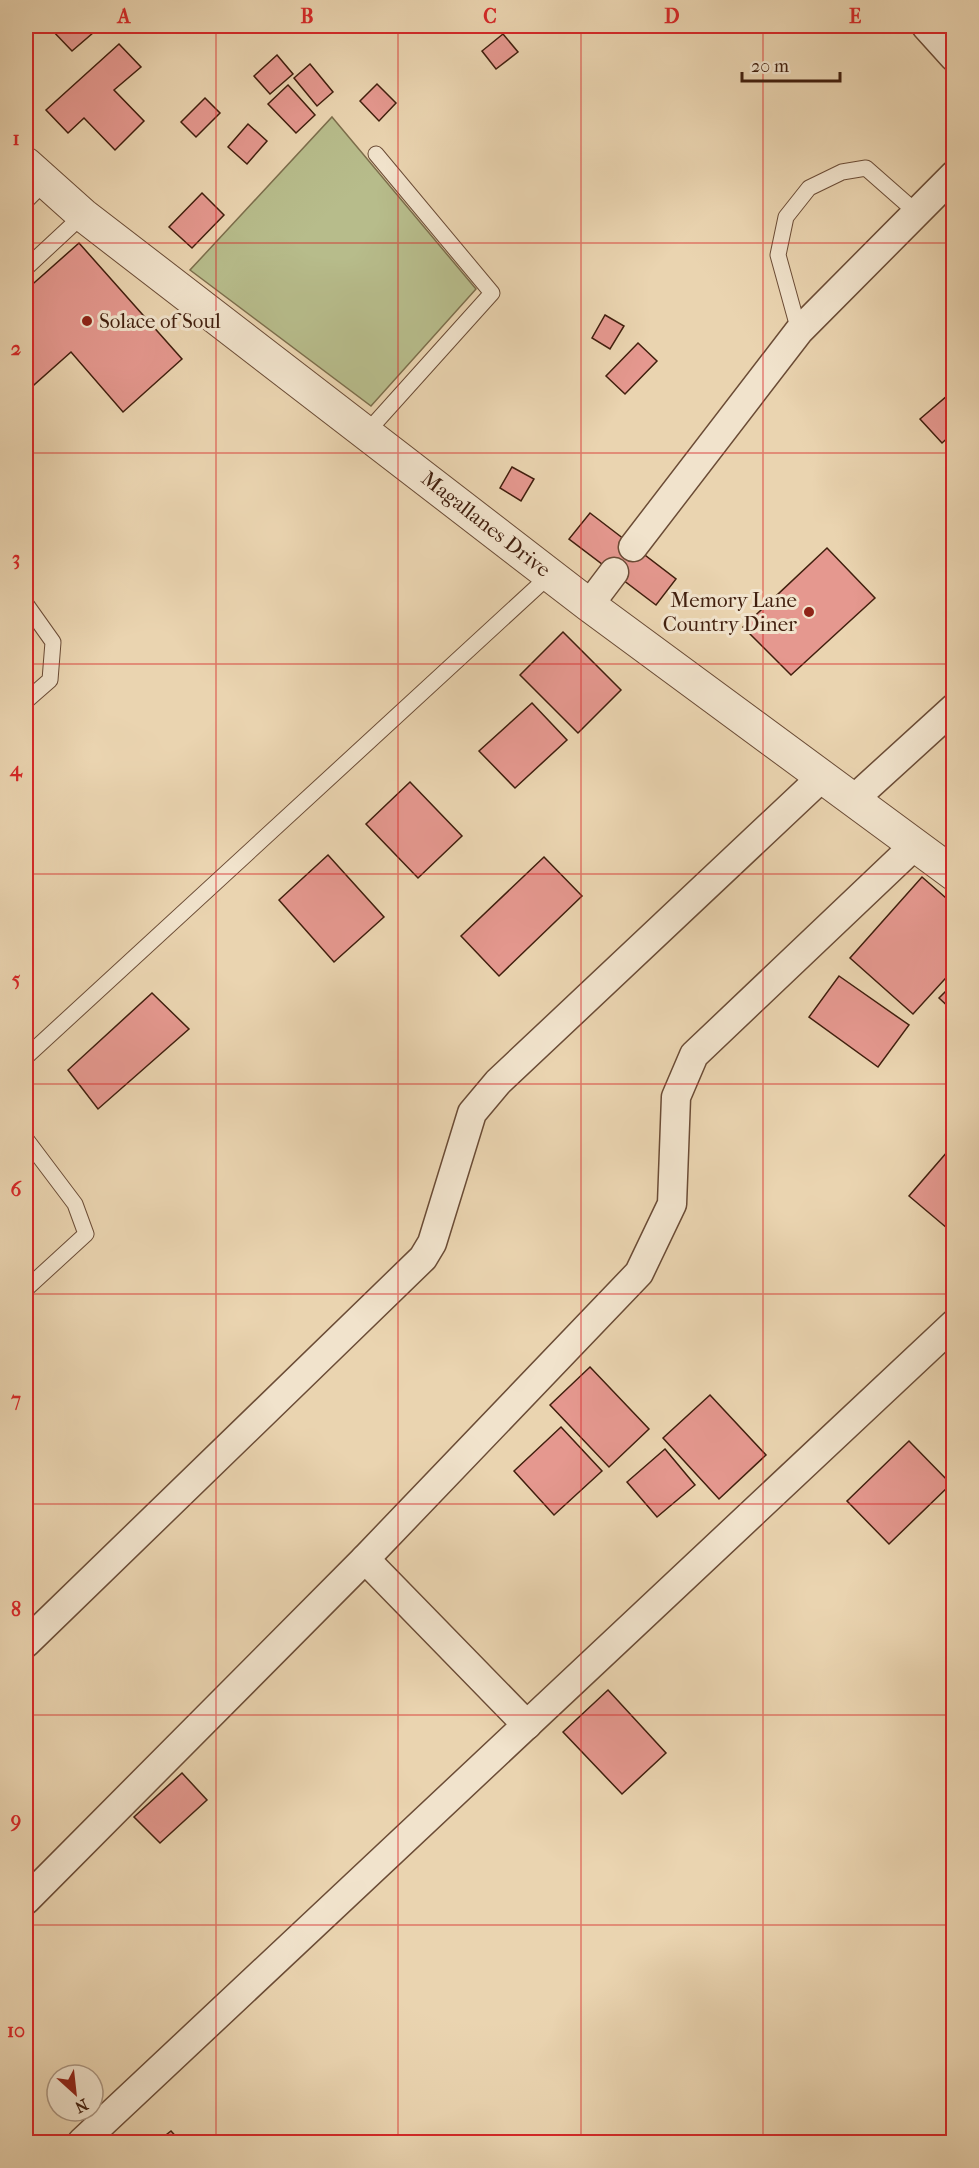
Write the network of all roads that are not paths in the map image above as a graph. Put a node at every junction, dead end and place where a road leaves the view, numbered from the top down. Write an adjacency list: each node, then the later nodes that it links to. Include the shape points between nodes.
1 (926, 26): 2 (street)
2 (954, 57)
3 (376, 154): 10 (lane, via 492,293)
4 (954, 176): 6 (street)
5 (32, 182): 7 (street, Magallanes Drive)
6 (916, 212): 9 (street); 9 (lane, via 866,168 842,172 809,188 786,217 778,255)
7 (83, 215): 8 (lane); 10 (street, Magallanes Drive)
8 (26, 267)
9 (799, 331): 11 (street)
10 (367, 432): 13 (street, Magallanes Drive)
11 (633, 547)
12 (614, 572): 15 (street)
13 (550, 575): 15 (street, Magallanes Drive); 22 (lane)
14 (26, 604): 16 (lane, via 53,642 50,680)
15 (589, 605): 18 (street, Magallanes Drive)
16 (26, 702)
17 (954, 708): 19 (street)
18 (822, 777): 19 (street, Magallanes Drive); 27 (street, via 498,1082 472,1113 432,1243 423,1258)
19 (853, 800): 20 (street, Magallanes Drive)
20 (915, 845): 21 (street, Magallanes Drive); 26 (street, via 694,1055 676,1097 672,1204 639,1272)
21 (954, 874)
22 (26, 1056)
23 (26, 1139): 24 (lane, via 75,1204 87,1234)
24 (26, 1289)
25 (954, 1324): 28 (street)
26 (365, 1559): 28 (street); 29 (street)
27 (26, 1643)
28 (527, 1725): 30 (street)
29 (26, 1900)
30 (82, 2142)

